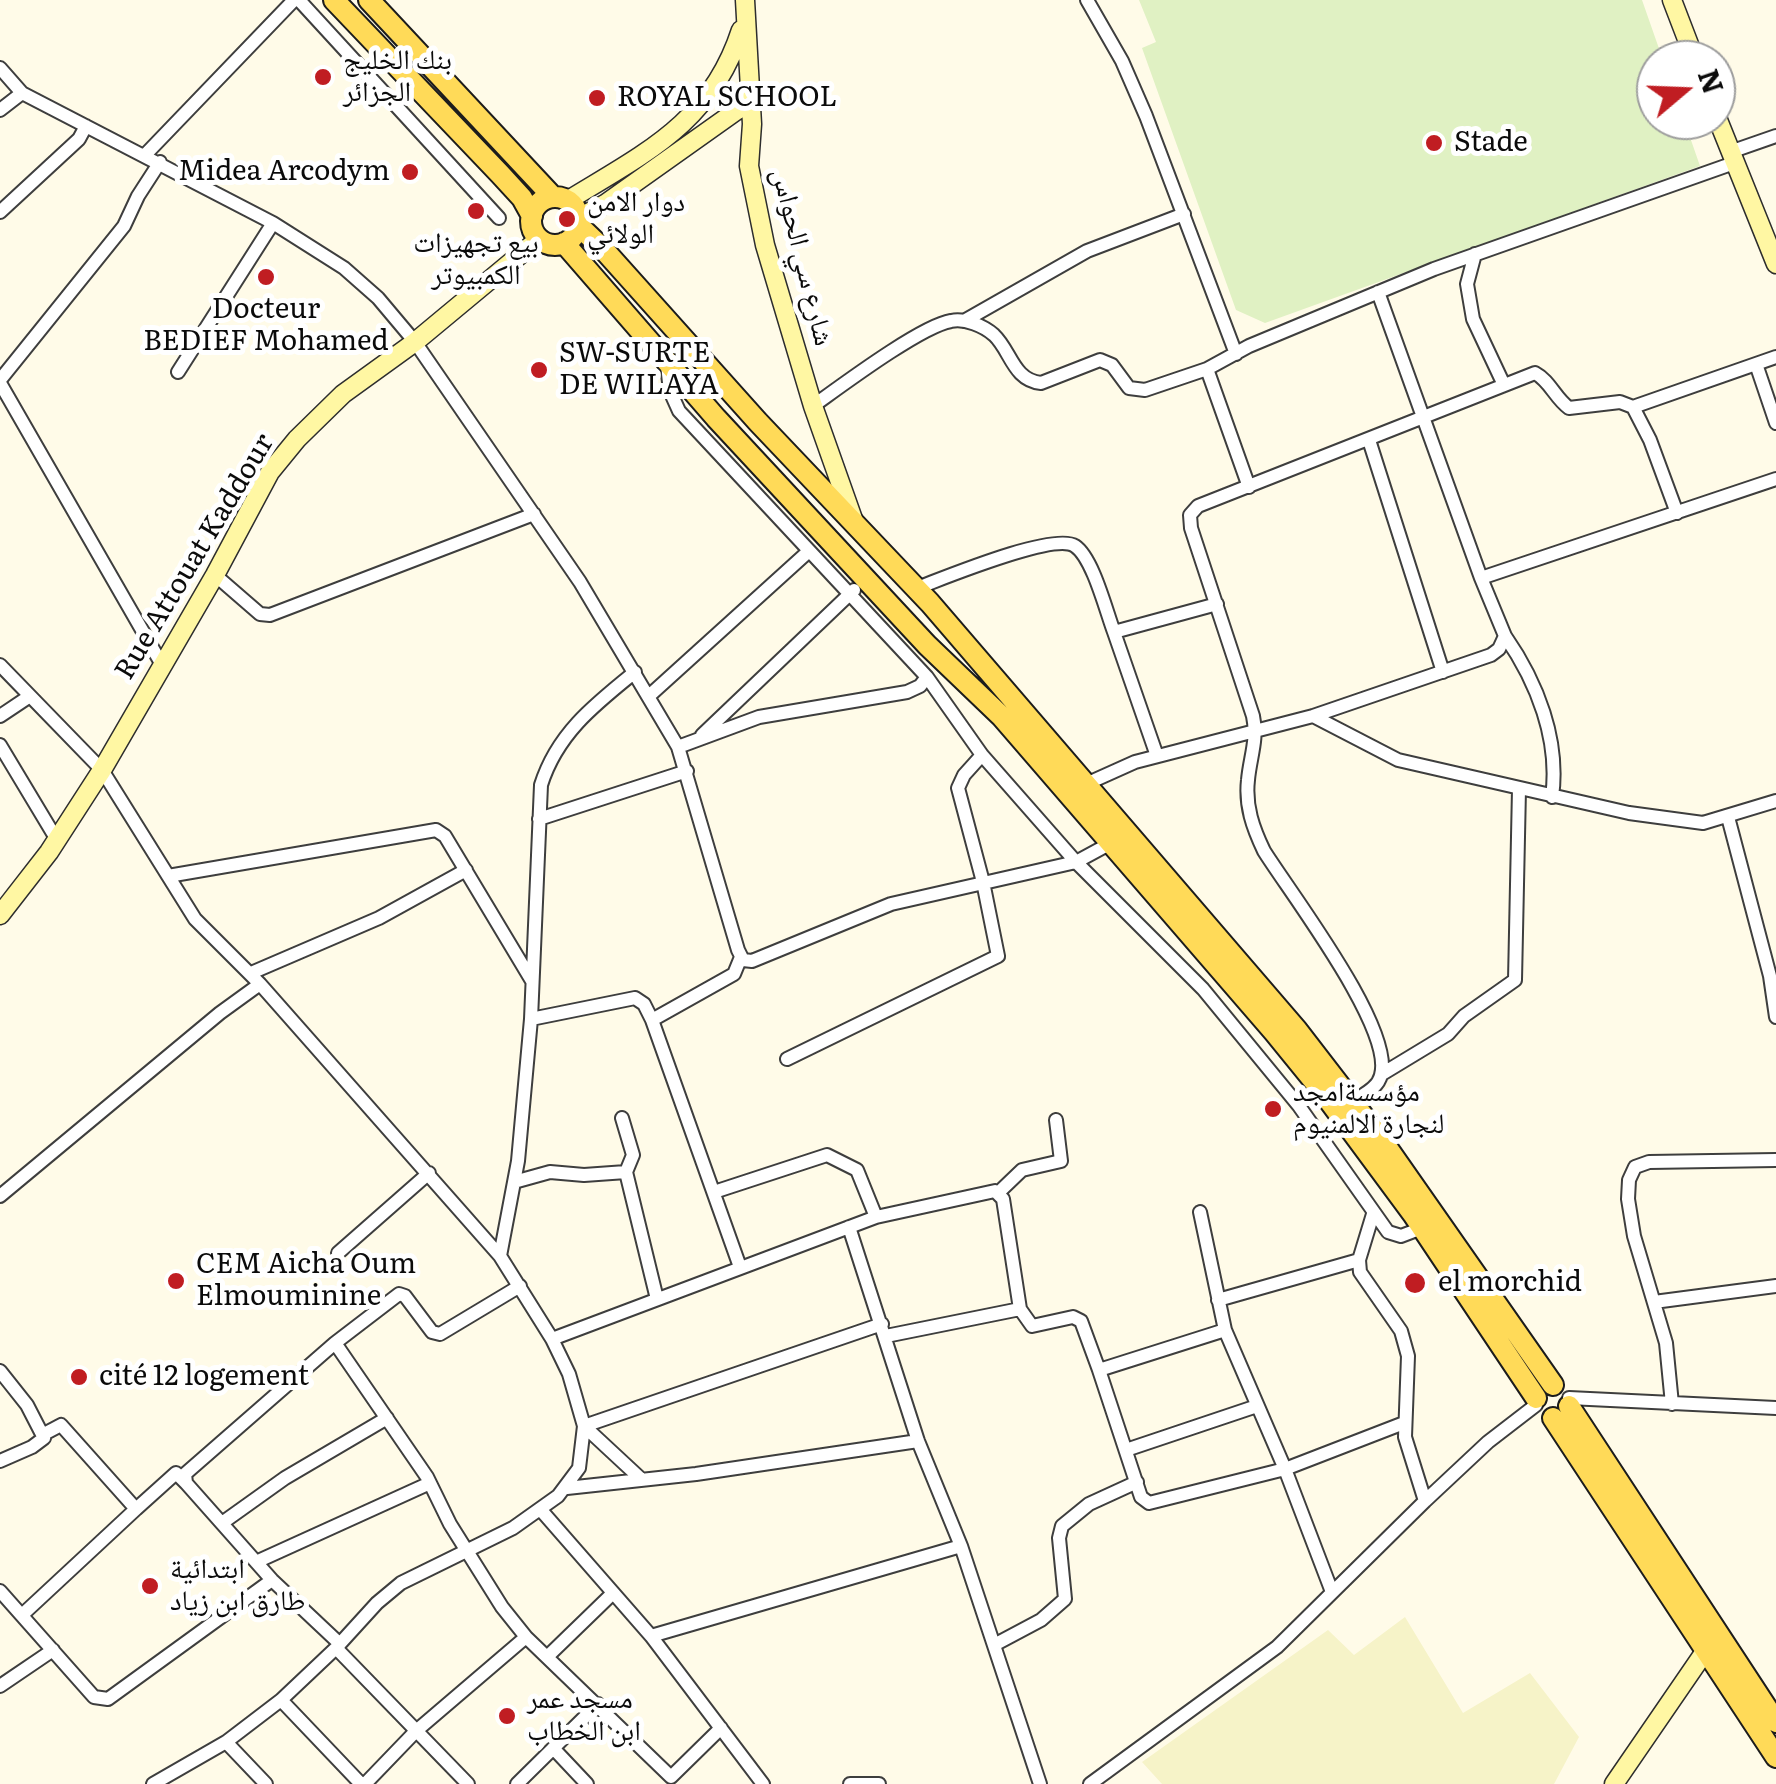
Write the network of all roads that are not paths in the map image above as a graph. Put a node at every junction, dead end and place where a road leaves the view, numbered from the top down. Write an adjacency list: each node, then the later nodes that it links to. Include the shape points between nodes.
1 (297, 0): 9 (street); 17 (street)
2 (334, 0): 7 (main road)
3 (369, 0): 20 (main road)
4 (1087, 0): 22 (street, via 1122,60)
5 (1672, 0): 8 (street)
6 (745, 8): 12 (street, شارع سي الحواس); 20 (street, via 724,73 702,106)
7 (368, 36): 9 (street); 23 (main road)
8 (1687, 40)
9 (348, 50): 24 (street)
10 (0, 68): 11 (street)
11 (22, 93): 13 (street); 14 (street)
12 (749, 94): 20 (street, via 736,111 605,204); 41 (street, شارع سي الحواس, via 749,166)
13 (0, 110)
14 (86, 126): 17 (street); 21 (street)
15 (1776, 136): 18 (street)
16 (1726, 140): 18 (street)
17 (145, 155): 19 (street)
18 (1732, 157): 28 (street); 29 (street)
19 (160, 162): 25 (street); 39 (street, via 124,226)
20 (569, 210): 23 (main road, via 539,203); 27 (main road); 50 (main road)
21 (0, 212)
22 (1184, 214): 31 (street, via 1087,251); 33 (street)
23 (532, 216): 26 (main road)
24 (499, 218)
25 (273, 223): 32 (street, via 344,268); 38 (street)
26 (539, 239): 27 (main road); 32 (street, Rue Attouat Kaddour)
27 (564, 243): 35 (main road)
28 (1475, 254): 30 (street); 40 (street, via 1467,284 1473,319)
29 (1776, 264)
30 (1378, 292): 33 (street); 43 (street)
31 (964, 321): 37 (street, via 995,336 1019,373 1036,382 1100,360 1137,390); 41 (street, via 936,327)
32 (415, 342): 49 (street); 52 (street, Rue Attouat Kaddour, via 342,394 297,439 270,472)
33 (1236, 354): 37 (street)
34 (1776, 356): 36 (street)
35 (666, 362): 51 (street, via 679,411); 53 (main road)
36 (1756, 364): 42 (street); 44 (street)
37 (1206, 369): 47 (street)
38 (178, 372)
39 (0, 382): 60 (street)
40 (1504, 384): 42 (street, via 1535,374 1569,408 1620,402); 43 (street)
41 (813, 406): 50 (street, شارع سي الحواس)
42 (1633, 407): 48 (street)
43 (1426, 417): 45 (street); 54 (street)
44 (1776, 422)
45 (1369, 440): 47 (street); 63 (street)
46 (1776, 478): 48 (street)
47 (1250, 487): 57 (street, via 1190,515)
48 (1676, 512): 54 (street)
49 (534, 514): 52 (street, via 270,616); 62 (street)
50 (853, 519): 55 (main road)
51 (810, 552): 56 (street); 67 (street)
52 (215, 575): 60 (street, Rue Attouat Kaddour)
53 (866, 578): 56 (street); 65 (main road)
54 (1482, 578): 59 (street)
55 (917, 588): 58 (street, via 1065,542 1088,562); 79 (main road)
56 (850, 594): 64 (street); 72 (street)
57 (1217, 604): 58 (street); 71 (street)
58 (1114, 632): 76 (street)
59 (1505, 636): 63 (street, via 1491,655); 81 (street, via 1530,676 1551,740)
60 (161, 664): 77 (street, Rue Attouat Kaddour)
61 (0, 665): 66 (street)
62 (635, 672): 67 (street); 84 (street, via 564,735 540,784)
63 (1444, 672): 70 (street)
64 (927, 677): 68 (street); 72 (street, via 907,692 759,717)
65 (974, 688): 68 (street); 86 (main road)
66 (30, 696): 69 (street); 77 (street)
67 (650, 696): 74 (street)
68 (952, 712): 75 (street)
69 (0, 716)
70 (1312, 716): 71 (street); 80 (street, via 1388,756)
71 (1256, 732): 76 (street); 100 (street, via 1248,778 1252,825 1359,997)
72 (696, 740): 74 (street)
73 (0, 745): 85 (street)
74 (678, 747): 78 (street)
75 (982, 755): 87 (street); 90 (street, via 958,788)
76 (1157, 756): 79 (street)
77 (102, 770): 85 (street, Rue Attouat Kaddour); 89 (street)
78 (687, 771): 84 (street); 92 (street)
79 (1086, 784): 101 (main road)
80 (1519, 789): 81 (street); 100 (street, via 1515,980 1448,1034)
81 (1552, 797): 83 (street, via 1690,823)
82 (1776, 801): 83 (street)
83 (1728, 817): 93 (street)
84 (539, 819): 95 (street)
85 (57, 840): 91 (street, Rue Attouat Kaddour)
86 (1111, 843): 87 (street); 115 (main road, via 1322,1091)
87 (1076, 862): 90 (street); 112 (street, via 1242,1034)
88 (466, 870): 89 (street, via 441,832 431,829); 94 (street); 95 (street)
89 (168, 876): 94 (street, via 196,919)
90 (983, 882): 92 (street, via 891,904 752,961); 99 (street, via 995,959)
91 (0, 915)
92 (741, 957): 98 (street, via 734,974)
93 (1773, 975): 96 (street)
94 (255, 979): 106 (street); 110 (street)
95 (534, 984): 97 (street)
96 (1776, 1017)
97 (531, 1019): 98 (street, via 634,998); 107 (street)
98 (652, 1020): 108 (street)
99 (787, 1059)
100 (1382, 1074): 101 (street)
101 (1354, 1101): 132 (main road)
102 (622, 1118): 105 (street, via 632,1155)
103 (1056, 1120): 109 (street, via 1061,1161 1022,1170)
104 (1776, 1160): 124 (street, via 1649,1162 1636,1168 1628,1199)
105 (626, 1172): 107 (street, via 550,1172); 122 (street)
106 (429, 1174): 116 (street); 117 (street)
107 (514, 1182): 117 (street)
108 (714, 1192): 113 (street, via 827,1155 856,1170); 119 (street)
109 (998, 1192): 113 (street); 125 (street)
110 (0, 1196)
111 (1200, 1212): 123 (street)
112 (1374, 1214): 115 (street, via 1394,1236); 118 (street)
113 (876, 1217): 114 (street)
114 (849, 1227): 119 (street); 126 (street)
115 (1422, 1228): 132 (main road)
116 (338, 1253)
117 (500, 1256): 120 (street)
118 (1358, 1260): 123 (street); 137 (street, via 1408,1356)
119 (740, 1267): 122 (street)
120 (520, 1286): 128 (street); 129 (street, via 440,1334 399,1294)
121 (1776, 1286): 124 (street)
122 (656, 1299): 128 (street)
123 (1218, 1300): 127 (street)
124 (1654, 1302): 133 (street)
125 (1020, 1309): 126 (street); 130 (street, via 1037,1326 1081,1320)
126 (884, 1330): 138 (street); 140 (street)
127 (1226, 1330): 130 (street); 134 (street)
128 (552, 1340): 138 (street)
129 (336, 1343): 136 (street); 147 (street, via 202,1458 185,1474)
130 (1099, 1370): 141 (street)
131 (1, 1374): 139 (street)
132 (1553, 1402): 133 (street); 149 (street, via 1488,1442); 166 (main road); 171 (main road)
133 (1672, 1404): 135 (street)
134 (1258, 1406): 141 (street); 143 (street)
135 (1776, 1408)
136 (387, 1418): 145 (street); 152 (street)
137 (1404, 1423): 143 (street); 149 (street)
138 (584, 1426): 144 (street); 148 (street, via 579,1468)
139 (44, 1434): 142 (street); 150 (street, via 62,1425)
140 (918, 1440): 144 (street); 153 (street)
141 (1126, 1450): 146 (street)
142 (0, 1461)
143 (1285, 1469): 146 (street, via 1149,1503); 158 (street)
144 (641, 1479): 148 (street)
145 (430, 1482): 154 (street); 155 (street)
146 (1137, 1482): 163 (street, via 1064,1522 1059,1538 1066,1599)
147 (186, 1483): 150 (street, via 176,1472); 152 (street)
148 (567, 1488): 151 (street)
149 (1425, 1501): 158 (street)
150 (136, 1509): 160 (street)
151 (540, 1509): 154 (street); 159 (street)
152 (222, 1523): 155 (street)
153 (961, 1546): 161 (street); 163 (street)
154 (466, 1551): 162 (street); 164 (street, via 401,1583)
155 (256, 1562): 156 (street)
156 (272, 1580): 164 (street); 165 (street, via 108,1699 94,1696)
157 (0, 1591): 160 (street)
158 (1332, 1592): 188 (street, via 1277,1647)
159 (613, 1593): 161 (street); 167 (street)
160 (22, 1615): 165 (street)
161 (650, 1636): 172 (street)
162 (526, 1637): 167 (street); 173 (street)
163 (994, 1645): 187 (street)
164 (338, 1646): 169 (street); 173 (street)
165 (53, 1650): 168 (street)
166 (1706, 1650): 176 (main road); 189 (street)
167 (548, 1656): 170 (street)
168 (0, 1686)
169 (281, 1700): 174 (street); 180 (street)
170 (598, 1704): 175 (street); 177 (street)
171 (1776, 1722)
172 (722, 1728): 177 (street); 184 (street)
173 (416, 1731): 180 (street); 181 (street)
174 (226, 1742): 178 (street); 179 (street)
175 (553, 1748): 182 (street); 183 (street)
176 (1776, 1757)
177 (668, 1781)
178 (153, 1784)
179 (266, 1784)
180 (363, 1784)
181 (468, 1784)
182 (517, 1784)
183 (587, 1784)
184 (763, 1784)
185 (850, 1784): 186 (street)
186 (879, 1784)
187 (1040, 1784)
188 (1090, 1784)
189 (1614, 1784)

